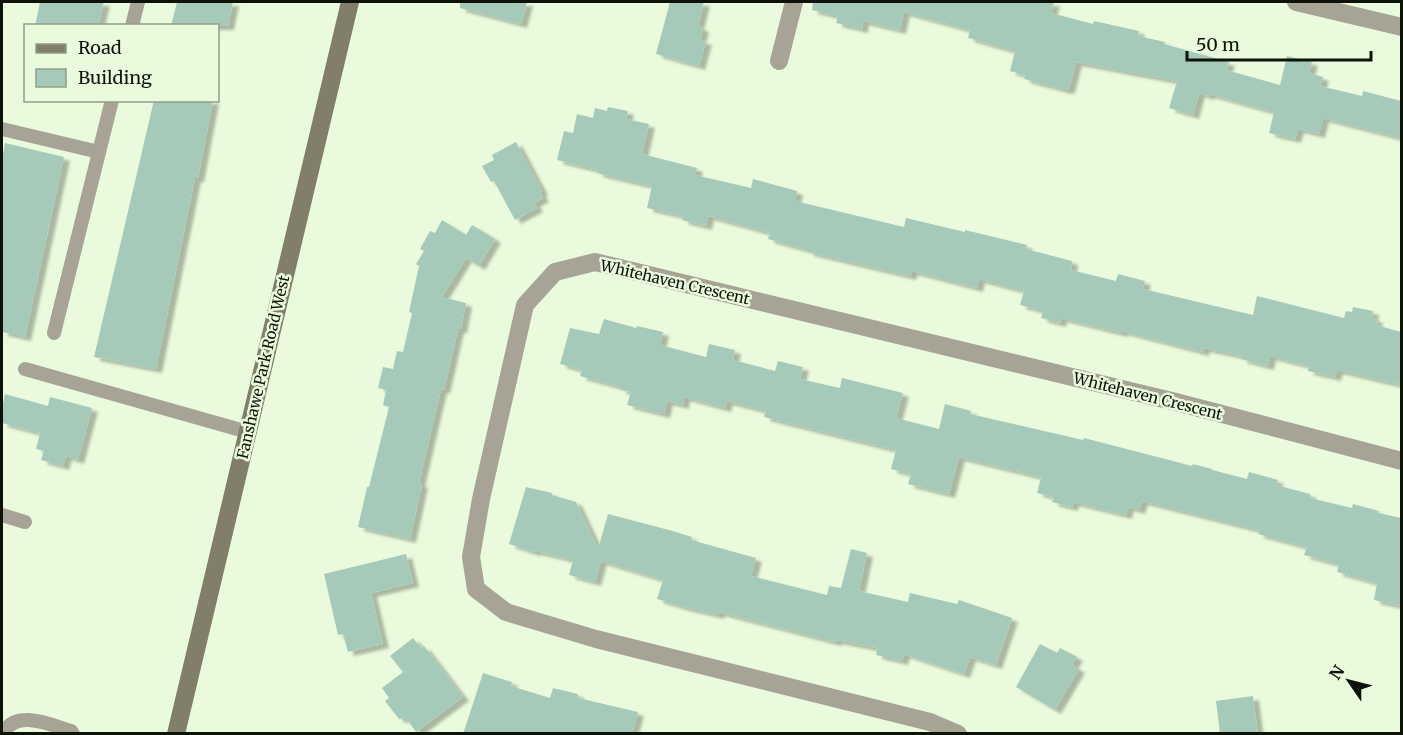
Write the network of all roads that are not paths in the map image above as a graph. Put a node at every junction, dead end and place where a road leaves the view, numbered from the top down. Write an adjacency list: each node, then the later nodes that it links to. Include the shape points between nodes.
1 (138, 2): 5 (lane)
2 (350, 2): 13 (main road, Fanshawe Park Road West)
3 (794, 2): 7 (street)
4 (1296, 2): 6 (street)
5 (132, 24)
6 (1401, 27)
7 (778, 61)
8 (112, 102): 10 (lane)
9 (2, 129): 10 (lane)
10 (99, 152): 11 (lane)
11 (54, 333)
12 (25, 369): 13 (lane)
13 (248, 432): 19 (main road, Fanshawe Park Road West)
14 (1401, 461): 20 (street, Whitehaven Crescent, via 1164,399 595,262 555,272 525,305 481,499 471,557 476,589 506,612 596,639 930,722)
15 (2, 515): 16 (lane)
16 (25, 522)
17 (3, 734): 18 (lane, via 13,722 26,719)
18 (73, 734)
19 (176, 734)
20 (958, 734)

